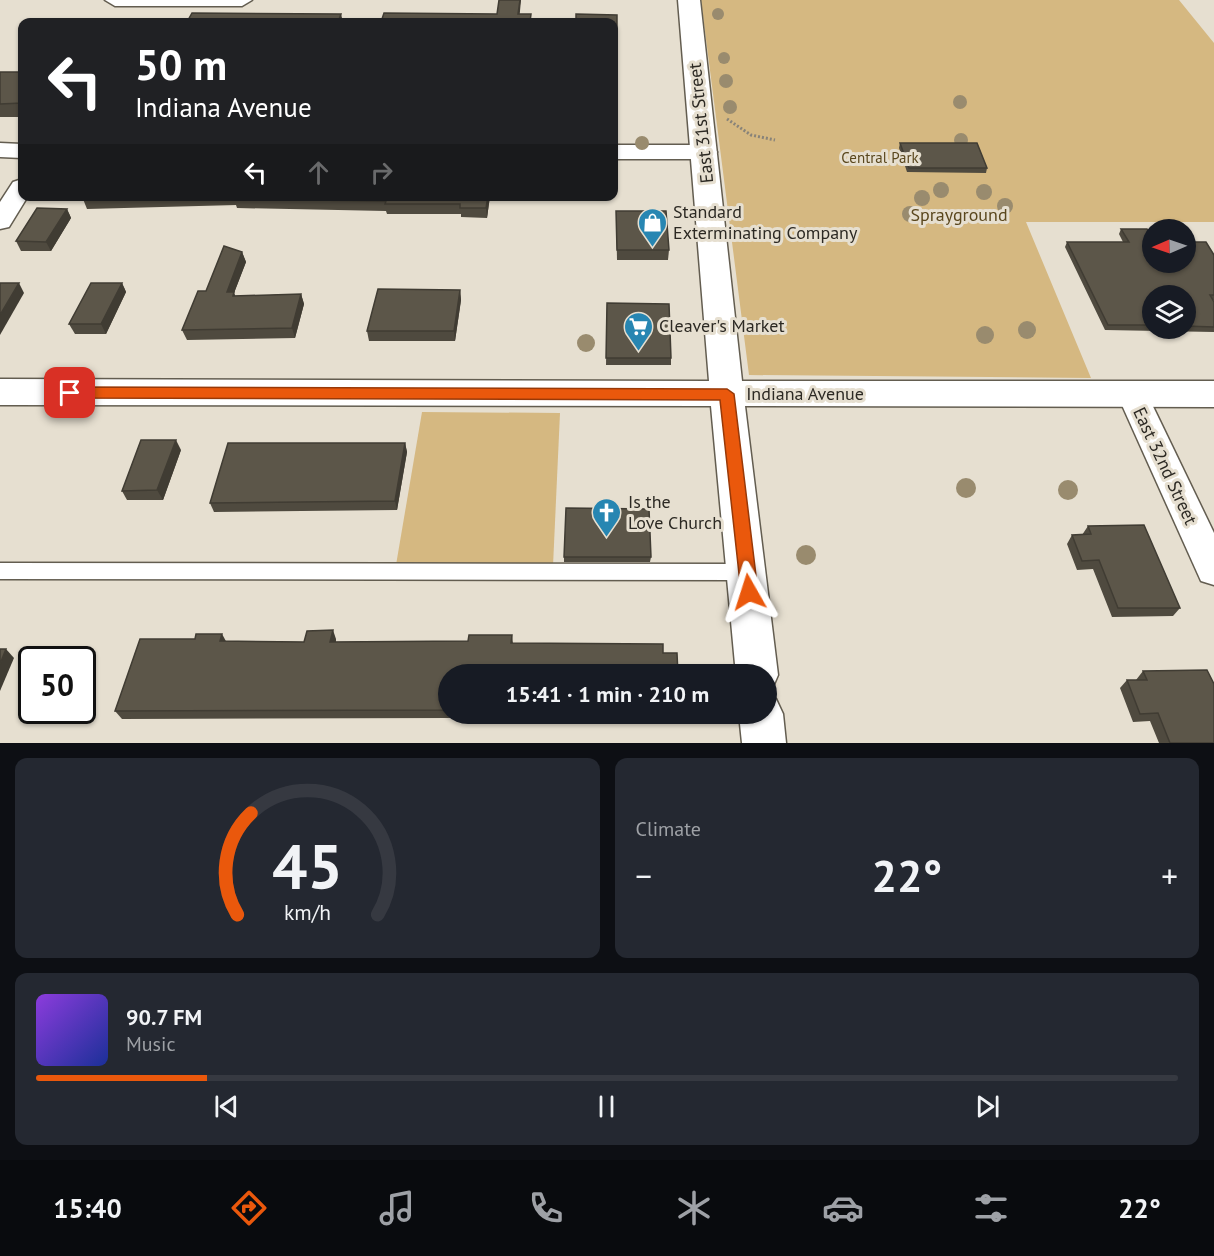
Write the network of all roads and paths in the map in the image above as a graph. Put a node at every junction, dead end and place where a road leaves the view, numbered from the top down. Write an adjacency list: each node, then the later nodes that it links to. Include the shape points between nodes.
1 (115, 0): 2 (street)
2 (148, 0): 3 (street); 5 (street)
3 (242, 0)
4 (689, 0): 11 (street, East 31st Street)
5 (136, 18)
6 (726, 117): 7 (path, via 751,135)
7 (775, 141)
8 (0, 150): 9 (street)
9 (18, 151)
10 (618, 152): 11 (street)
11 (705, 152): 15 (street, East 31st Street)
12 (18, 193): 13 (street)
13 (0, 221)
14 (0, 392): 15 (street, Indiana Avenue)
15 (727, 394): 16 (street, Indiana Avenue); 20 (street, East 31st Street)
16 (1132, 394): 17 (street, Indiana Avenue); 18 (street, East 32nd Street)
17 (1214, 394)
18 (1214, 570)
19 (0, 571): 20 (lane)
20 (747, 572): 21 (street, East 31st Street)
21 (757, 664)
22 (762, 724): 23 (street)
23 (764, 743)

